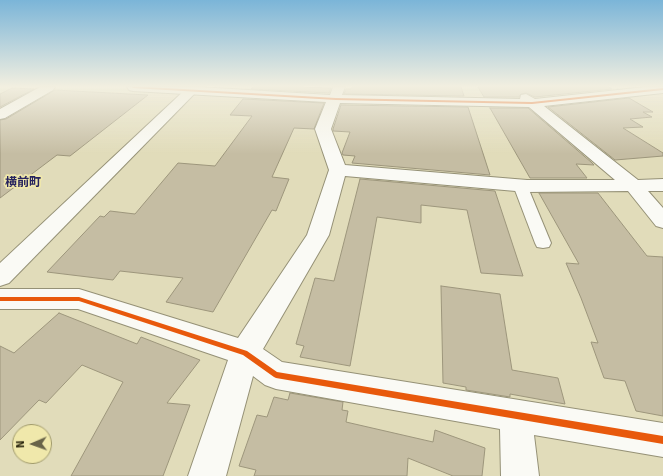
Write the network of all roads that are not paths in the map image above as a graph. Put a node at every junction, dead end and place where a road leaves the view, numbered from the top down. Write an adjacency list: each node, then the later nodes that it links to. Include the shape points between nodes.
1 (10, 109): 5 (street)
2 (173, 109): 12 (street)
3 (331, 109): 6 (street, via 323,129)
4 (540, 109): 8 (street)
5 (0, 115)
6 (338, 170): 7 (street); 14 (street, via 318,235)
7 (520, 185): 8 (street); 11 (lane)
8 (633, 185): 9 (street); 10 (street)
9 (663, 185)
10 (663, 221)
11 (543, 243)
12 (0, 277)
13 (0, 299): 14 (street, via 79,299)
14 (245, 353): 15 (street, via 276,375); 17 (street)
15 (516, 416): 16 (street); 18 (street)
16 (663, 440)
17 (207, 476)
18 (520, 476)

